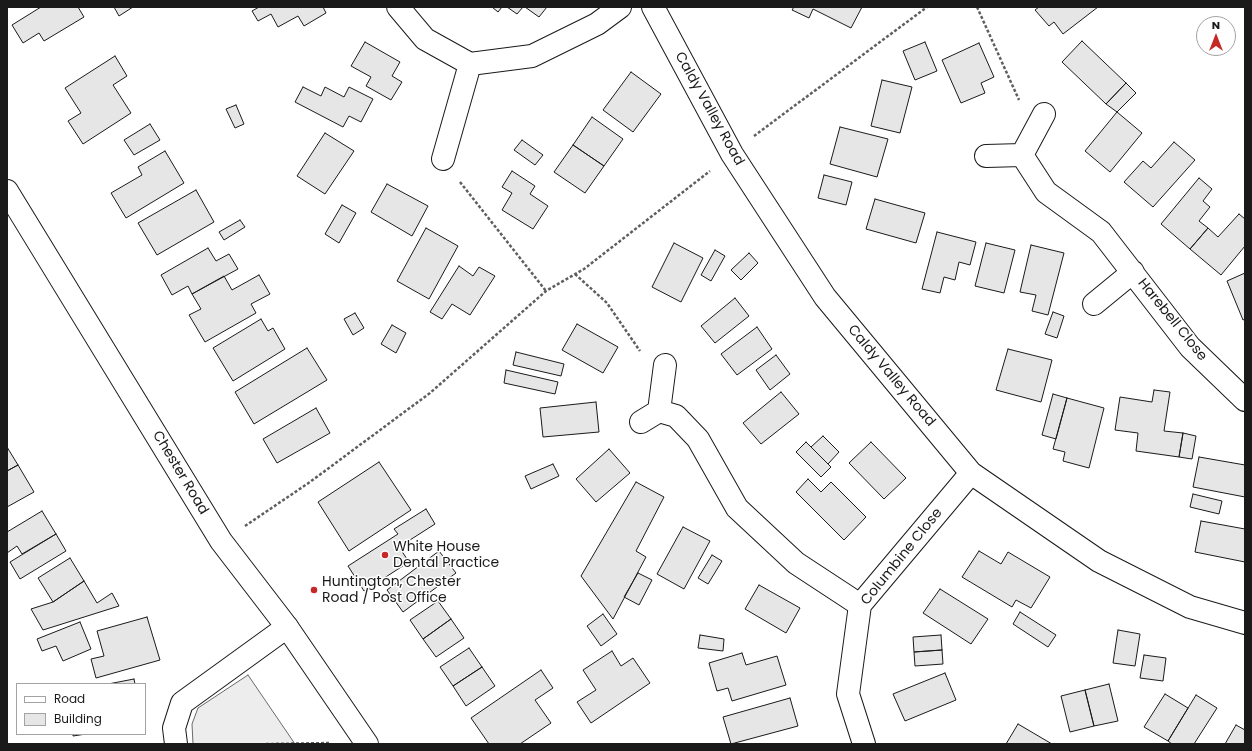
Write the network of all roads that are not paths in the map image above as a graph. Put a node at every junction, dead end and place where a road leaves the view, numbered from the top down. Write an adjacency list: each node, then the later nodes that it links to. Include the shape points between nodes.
1 (398, 7): 4 (street, via 425,39)
2 (620, 7): 4 (street, via 597,24 532,56)
3 (653, 7): 14 (street, Caldy Valley Road, via 732,154 825,297)
4 (470, 64): 8 (street)
5 (1044, 114): 6 (street)
6 (1022, 155): 7 (street); 10 (street, Harebell Close, via 1046,192 1101,232)
7 (986, 156)
8 (443, 159)
9 (7, 191): 17 (street, Chester Road, via 221,541)
10 (1133, 272): 11 (street, Harebell Close); 13 (street, Harebell Close, via 1190,347)
11 (1094, 304)
12 (665, 365): 15 (street, via 650,416 676,416 698,439 737,508 796,563)
13 (1245, 400)
14 (971, 473): 15 (street, Columbine Close); 16 (street, Caldy Valley Road, via 1099,560 1190,607)
15 (860, 604): 20 (street, Columbine Close, via 848,694)
16 (1245, 623)
17 (287, 626): 18 (street, Chester Road); 19 (street, via 182,704 174,728)
18 (366, 743)
19 (176, 744)
20 (864, 744)

